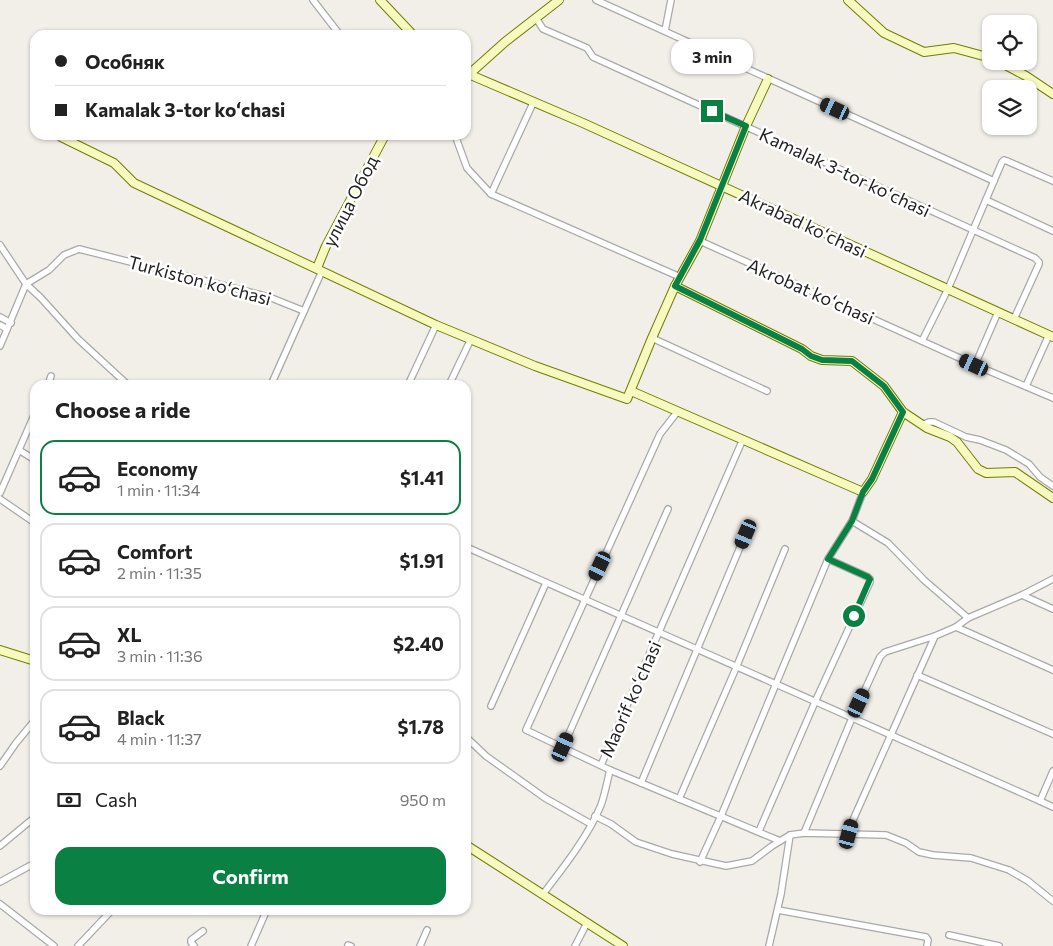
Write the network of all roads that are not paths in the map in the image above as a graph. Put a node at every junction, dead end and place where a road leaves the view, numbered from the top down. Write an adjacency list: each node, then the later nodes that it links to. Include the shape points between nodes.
1 (312, 0): 8 (street)
2 (380, 0): 9 (street)
3 (559, 0): 7 (street)
4 (596, 0): 10 (street)
5 (671, 0): 10 (street)
6 (848, 0): 11 (street, via 884,33 924,52 954,48)
7 (536, 18): 13 (street); 18 (street, Kamalak 3-tor koʻchasi, via 543,28 587,48 593,58)
8 (336, 30)
9 (408, 30)
10 (665, 31): 15 (street)
11 (982, 56)
12 (1015, 70): 16 (street)
13 (471, 72)
14 (471, 77): 17 (street, Akrabad koʻchasi)
15 (768, 79): 18 (street); 22 (street)
16 (1053, 94)
17 (534, 102): 24 (street, Akrabad koʻchasi); 25 (street)
18 (746, 126): 24 (street); 27 (street, Kamalak 3-tor koʻchasi)
19 (67, 140): 31 (street, via 114,163 134,183)
20 (382, 140): 31 (street, улица Обод, via 326,246)
21 (457, 140): 25 (street, via 467,168)
22 (994, 181): 23 (street, via 1004,160); 26 (street)
23 (1053, 181)
24 (722, 186): 29 (street); 35 (street, Akrabad koʻchasi)
25 (491, 194): 32 (street)
26 (986, 200): 27 (street); 28 (street)
27 (972, 230): 35 (street); 39 (street, Kamalak 3-tor koʻchasi, via 1039,262)
28 (1053, 231)
29 (700, 240): 32 (street); 47 (street, Akrobat koʻchasi)
30 (0, 245): 33 (street)
31 (320, 270): 36 (street); 42 (street)
32 (680, 277): 34 (street)
33 (26, 284): 36 (street, Turkiston koʻchasi, via 49,270 64,255 79,249 269,297); 40 (street); 52 (street)
34 (675, 286): 45 (street); 61 (street, via 811,356 822,360 852,361 884,386)
35 (948, 289): 37 (street, Akrabad koʻchasi); 47 (street)
36 (304, 310): 53 (street)
37 (998, 312): 39 (street, Akrabad koʻchasi); 49 (street)
38 (0, 317): 40 (street)
39 (1014, 319): 44 (street, Akrabad koʻchasi)
40 (11, 322): 43 (street)
41 (0, 325): 43 (street)
42 (436, 325): 46 (street); 54 (street)
43 (7, 329): 48 (street)
44 (1051, 336): 56 (street)
45 (652, 338): 57 (street); 58 (street)
46 (471, 339): 55 (street); 57 (street, via 628,399)
47 (922, 341): 49 (street, Akrobat koʻchasi)
48 (0, 346)
49 (974, 365): 56 (street, Akrobat koʻchasi)
50 (51, 376): 51 (street)
51 (50, 380)
52 (123, 380)
53 (273, 380)
54 (410, 380)
55 (451, 380)
56 (1026, 386): 59 (street, Akrobat koʻchasi)
57 (632, 391): 60 (street)
58 (767, 392)
59 (1053, 398)
60 (678, 411): 64 (street); 82 (street, via 660,434)
61 (903, 412): 63 (street); 68 (street)
62 (30, 425): 65 (street)
63 (922, 426): 67 (street, via 934,422 1006,450); 70 (street, via 957,442 982,471 1015,472)
64 (743, 439): 68 (street); 87 (street)
65 (19, 450): 66 (street); 69 (street)
66 (30, 457)
67 (1053, 486)
68 (863, 492): 74 (street)
69 (0, 493)
70 (1053, 498)
71 (0, 499): 73 (street)
72 (668, 510): 84 (street)
73 (30, 520)
74 (852, 521): 78 (street); 85 (street, via 888,543)
75 (746, 534): 90 (street)
76 (471, 549): 80 (street, Maorif koʻchasi)
77 (785, 549): 92 (street)
78 (828, 559): 95 (street); 96 (street, via 870,579)
79 (1053, 579): 81 (street)
80 (546, 583): 82 (street, Maorif koʻchasi); 97 (street)
81 (1022, 595): 83 (street); 85 (street)
82 (584, 600): 84 (street, Maorif koʻchasi); 103 (street, via 526,730)
83 (1053, 609)
84 (622, 616): 87 (street, Maorif koʻchasi); 103 (street)
85 (968, 618): 86 (street)
86 (956, 627): 88 (street); 93 (street)
87 (660, 633): 90 (street, Maorif koʻchasi); 104 (street, Maorif koʻchasi)
88 (936, 636): 94 (street); 98 (street, via 884,652)
89 (0, 650): 91 (street)
90 (697, 650): 92 (street, Maorif koʻchasi); 108 (street)
91 (30, 659)
92 (736, 668): 95 (street, Maorif koʻchasi); 109 (street)
93 (1053, 670)
94 (918, 675): 100 (street); 101 (street)
95 (776, 685): 96 (street, Maorif koʻchasi); 113 (street)
96 (815, 702): 98 (street, Maorif koʻchasi); 116 (street)
97 (491, 706)
98 (852, 718): 101 (street, Maorif koʻchasi); 117 (street)
99 (30, 726): 105 (street)
100 (1053, 734)
101 (891, 735): 110 (street, Maorif koʻchasi); 118 (street)
102 (471, 742): 115 (street, via 545,798)
103 (563, 747): 104 (street)
104 (601, 764): 106 (street)
105 (0, 766)
106 (610, 770): 108 (street); 112 (street)
107 (1053, 771): 110 (street)
108 (641, 783): 109 (street)
109 (679, 799): 113 (street)
110 (1040, 801): 111 (street, Maorif koʻchasi)
111 (1053, 807)
112 (595, 816): 115 (street); 123 (street, via 636,842)
113 (721, 816): 116 (street); 123 (street)
114 (30, 821): 121 (street)
115 (591, 824): 126 (street)
116 (759, 831): 120 (street)
117 (804, 832): 118 (street); 119 (street)
118 (849, 834): 127 (street, via 886,835 933,856 971,858 1009,870)
119 (790, 835): 120 (street); 129 (street)
120 (780, 841): 123 (street, via 752,861 726,866)
121 (0, 846)
122 (471, 848): 126 (street)
123 (700, 862)
124 (30, 866): 125 (street)
125 (0, 882)
126 (543, 894): 132 (street)
127 (1053, 900)
128 (0, 904): 136 (street)
129 (778, 910): 143 (street); 144 (street, via 926,937)
130 (106, 915): 137 (street)
131 (265, 915): 139 (street)
132 (587, 923): 141 (street); 142 (street)
133 (427, 930): 140 (street)
134 (203, 931): 138 (street, via 191,940)
135 (950, 935): 145 (street)
136 (54, 946)
137 (78, 946)
138 (194, 946)
139 (251, 946)
140 (420, 946)
141 (575, 946)
142 (623, 946)
143 (769, 946)
144 (927, 946)
145 (999, 946)

